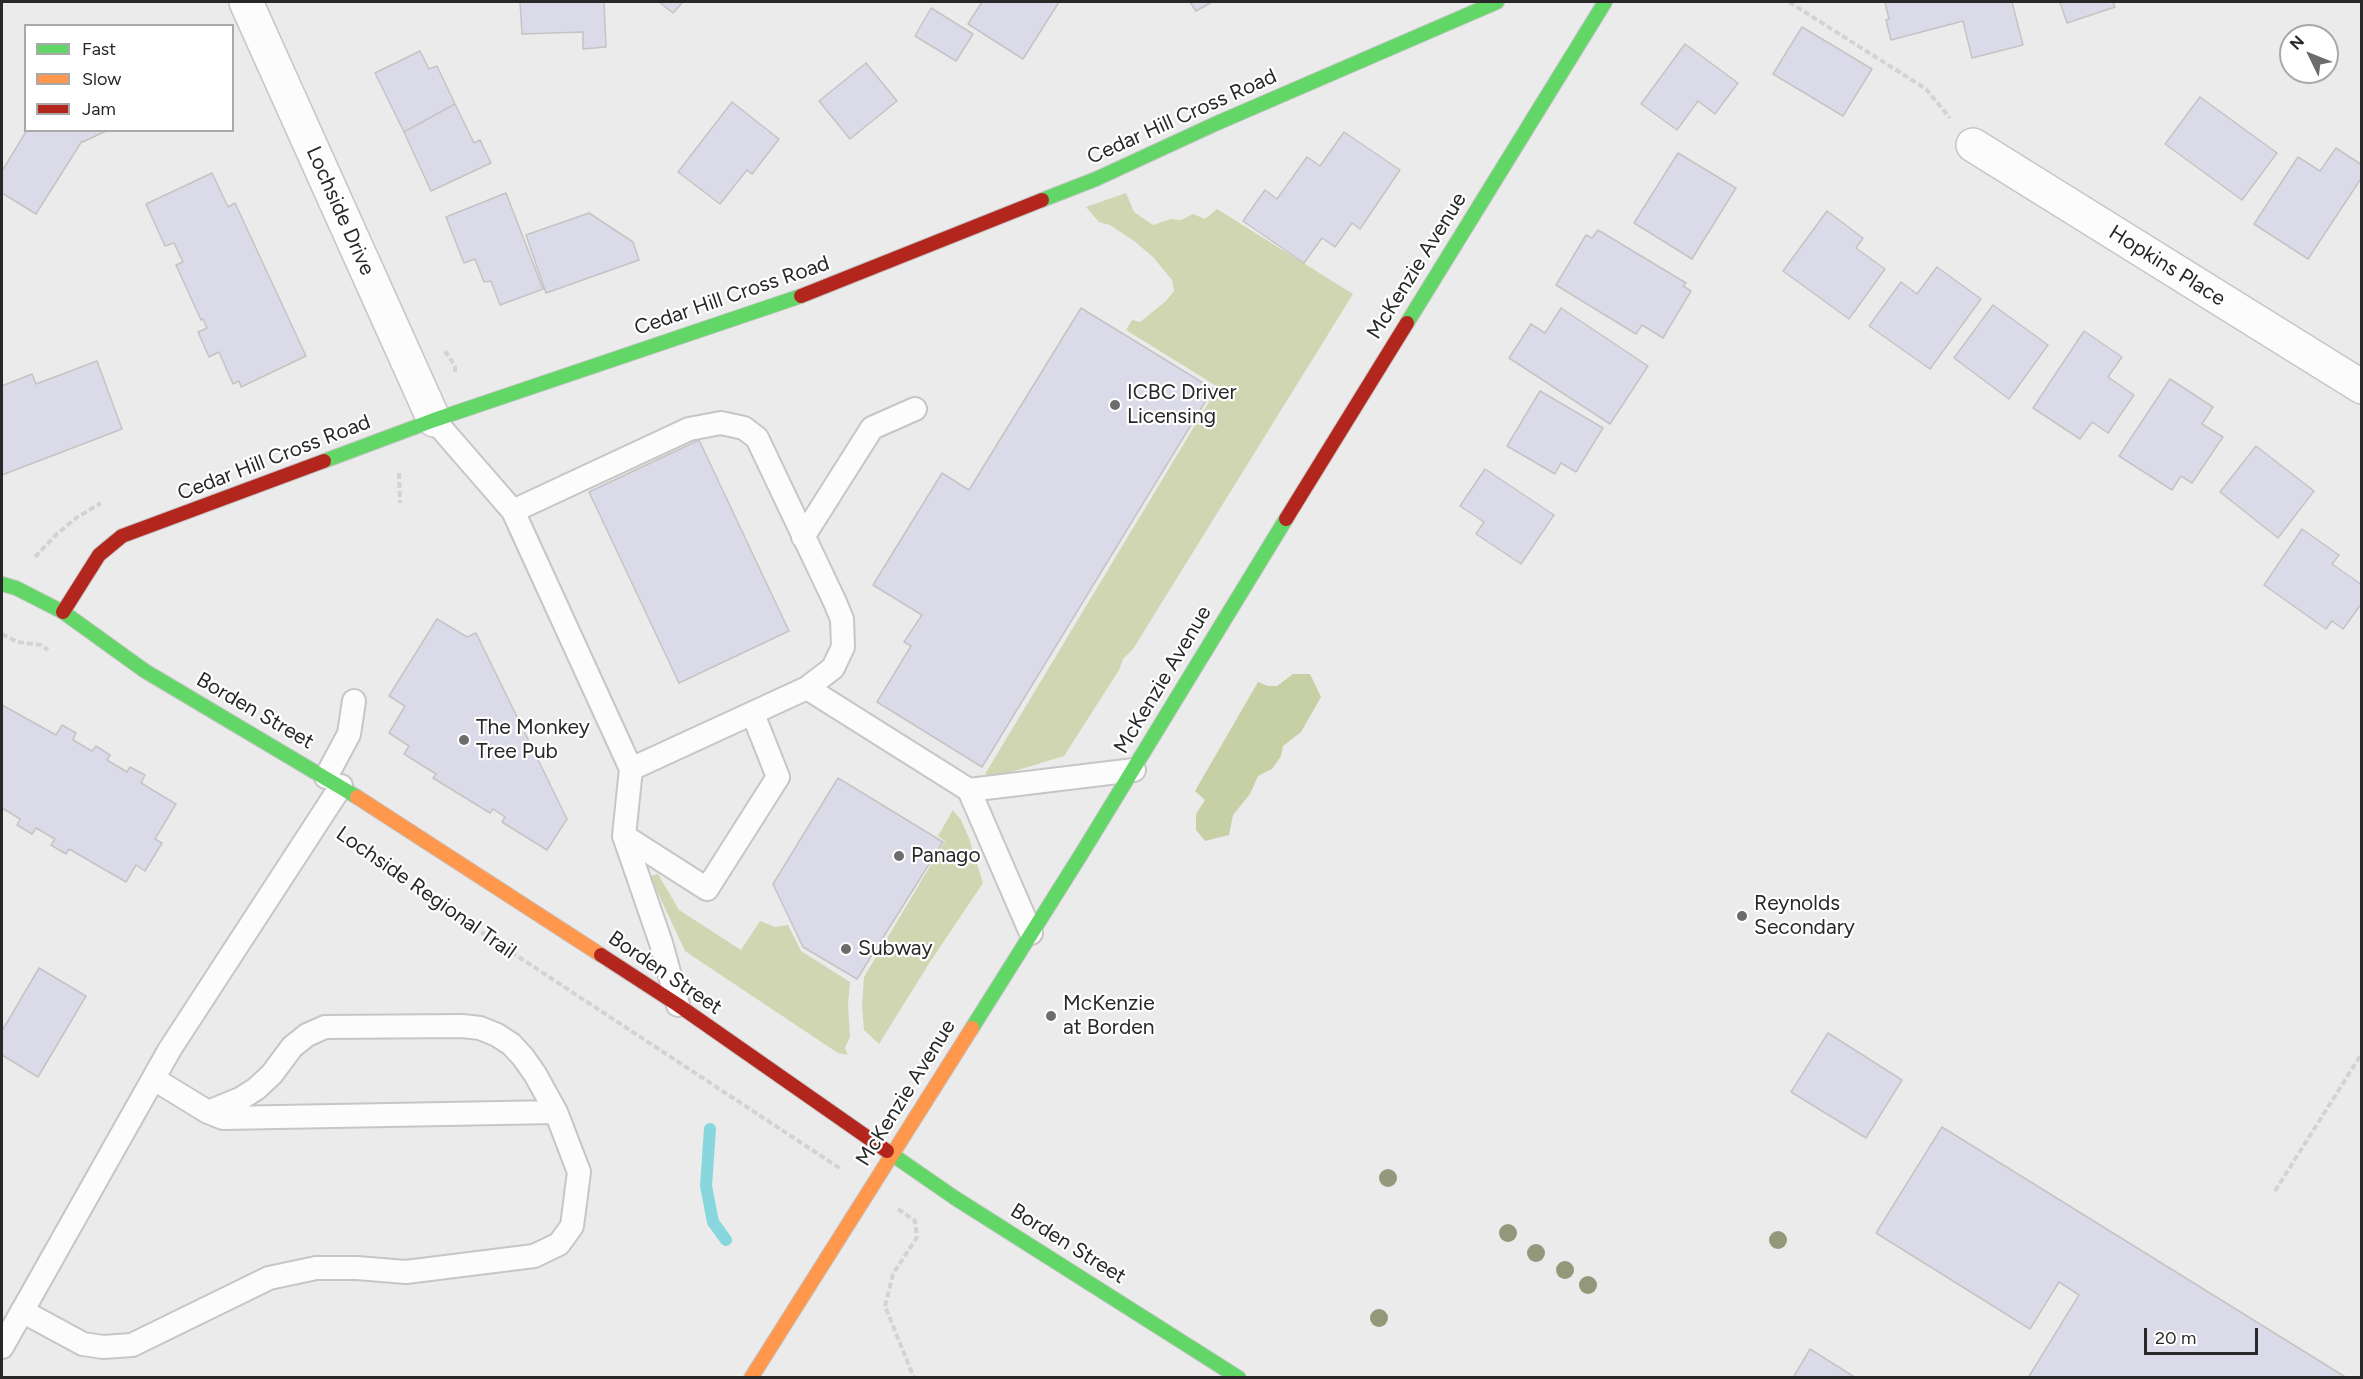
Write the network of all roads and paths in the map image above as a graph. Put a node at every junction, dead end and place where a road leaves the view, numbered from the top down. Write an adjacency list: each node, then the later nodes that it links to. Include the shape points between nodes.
1 (246, 2): 8 (street, Lochside Drive)
2 (1497, 2): 8 (street, Cedar Hill Cross Road, via 1096,179 791,300)
3 (1605, 2): 19 (street, McKenzie Avenue)
4 (1789, 2): 5 (path, via 1926,89)
5 (1973, 145): 6 (street, Hopkins Place)
6 (2361, 387)
7 (915, 409): 10 (lane, via 872,428)
8 (434, 420): 9 (lane); 12 (street, Cedar Hill Cross Road, via 122,536 99,555)
9 (513, 511): 10 (lane, via 689,429 721,423 744,428 757,438); 18 (lane)
10 (804, 537): 15 (lane, via 842,619 843,647 833,668)
11 (2, 584): 12 (street)
12 (63, 612): 20 (street, Borden Street, via 145,671)
13 (2, 633): 14 (path, via 17,642 41,645)
14 (50, 651)
15 (807, 688): 17 (lane); 21 (lane)
16 (354, 701): 20 (lane, via 349,734)
17 (753, 714): 18 (lane); 22 (lane, via 778,777 707,889)
18 (631, 769): 22 (lane)
19 (1134, 770): 21 (lane); 24 (street, McKenzie Avenue)
20 (334, 781): 25 (street, Borden Street); 27 (lane)
21 (969, 790): 24 (lane)
22 (624, 836): 25 (lane)
23 (411, 877): 30 (path, Lochside Regional Trail, via 458,916)
24 (1030, 933): 31 (street, McKenzie Avenue)
25 (678, 1005): 31 (street, Borden Street)
26 (2361, 1053): 32 (path)
27 (154, 1079): 28 (lane); 34 (lane)
28 (208, 1112): 29 (lane, via 223,1118); 29 (lane, via 256,1089 292,1047 325,1027 451,1026 480,1028 511,1044 535,1074)
29 (556, 1112): 34 (lane, via 579,1172 572,1226 559,1244 534,1256 406,1272 357,1268 306,1270 269,1278 140,1341 122,1346 83,1344)
30 (813, 1149)
31 (893, 1155): 36 (street, McKenzie Avenue); 38 (street, Borden Street)
32 (2276, 1191)
33 (917, 1237): 37 (path, via 893,1274 885,1306)
34 (22, 1311): 35 (lane)
35 (2, 1347)
36 (751, 1377)
37 (914, 1377)
38 (1239, 1377)

